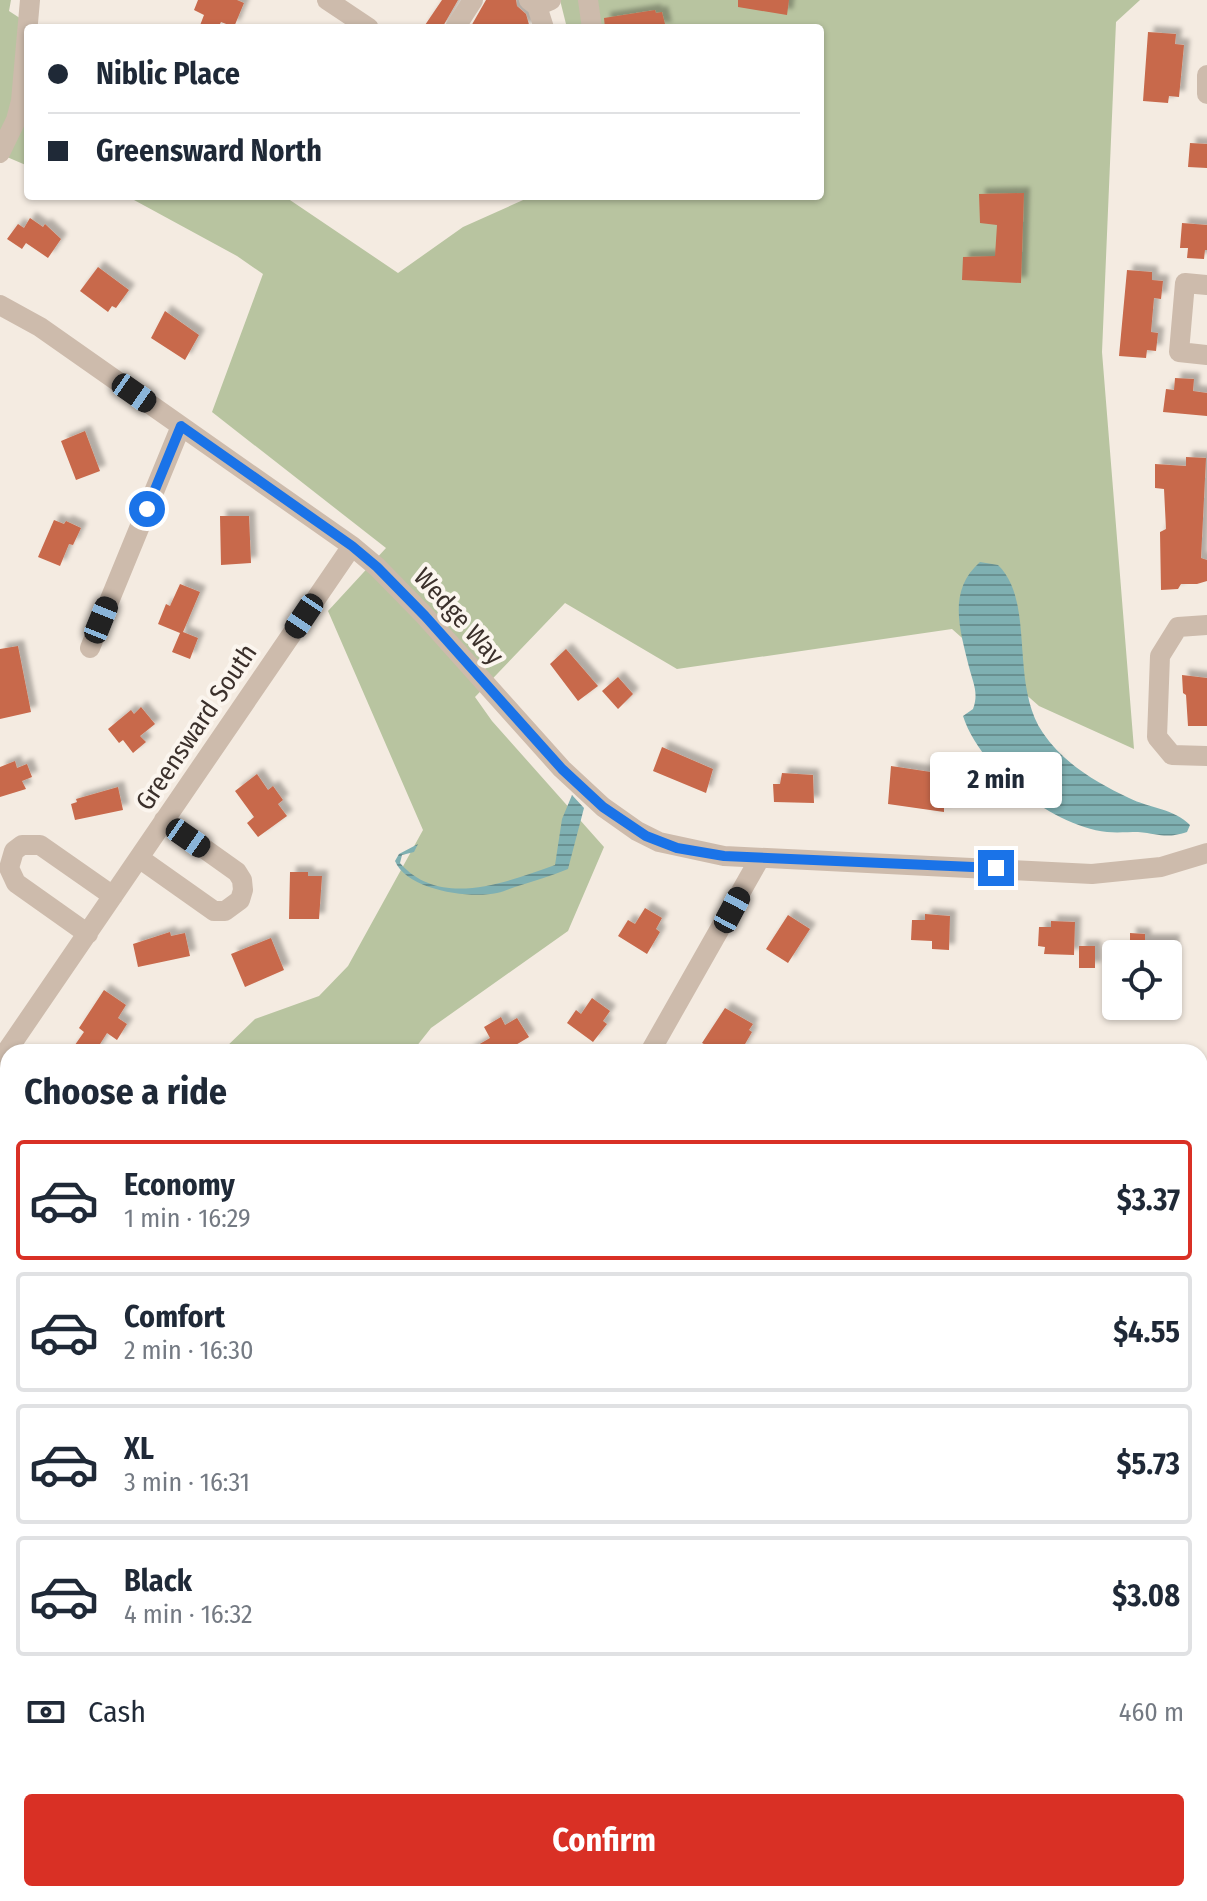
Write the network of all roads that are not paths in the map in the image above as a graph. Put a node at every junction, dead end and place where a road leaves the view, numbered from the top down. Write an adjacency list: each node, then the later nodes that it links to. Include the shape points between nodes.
1 (30, 0): 6 (street)
2 (327, 0): 7 (street)
3 (473, 0): 8 (street)
4 (588, 0): 10 (street)
5 (539, 2): 9 (street)
6 (28, 24)
7 (363, 24)
8 (458, 24)
9 (543, 24)
10 (591, 24)
11 (24, 67): 14 (street, via 16,120)
12 (1207, 75): 13 (street)
13 (1207, 94)
14 (0, 153)
15 (1207, 285): 17 (street, via 1185,283 1179,352)
16 (0, 305): 18 (street, Wedge Way)
17 (1207, 355)
18 (181, 426): 19 (street, Wedge Way); 21 (street)
19 (352, 546): 23 (street, Greensward South); 26 (street, Wedge Way, via 401,590 562,769 603,807 667,844)
20 (1207, 625): 22 (street, via 1178,627 1160,656 1157,737 1172,755)
21 (90, 648)
22 (1207, 756)
23 (164, 820): 25 (street, Greensward South); 25 (street, via 237,872 243,890 240,900 225,911 214,911)
24 (1207, 853): 26 (street, Wedge Way, via 1161,867 1092,874)
25 (139, 858): 27 (street, Greensward South)
26 (760, 858): 30 (street)
27 (113, 896): 28 (street); 28 (street, via 40,845 22,845 14,851 9,868 16,883)
28 (88, 934): 29 (street)
29 (12, 1044)
30 (654, 1044)

